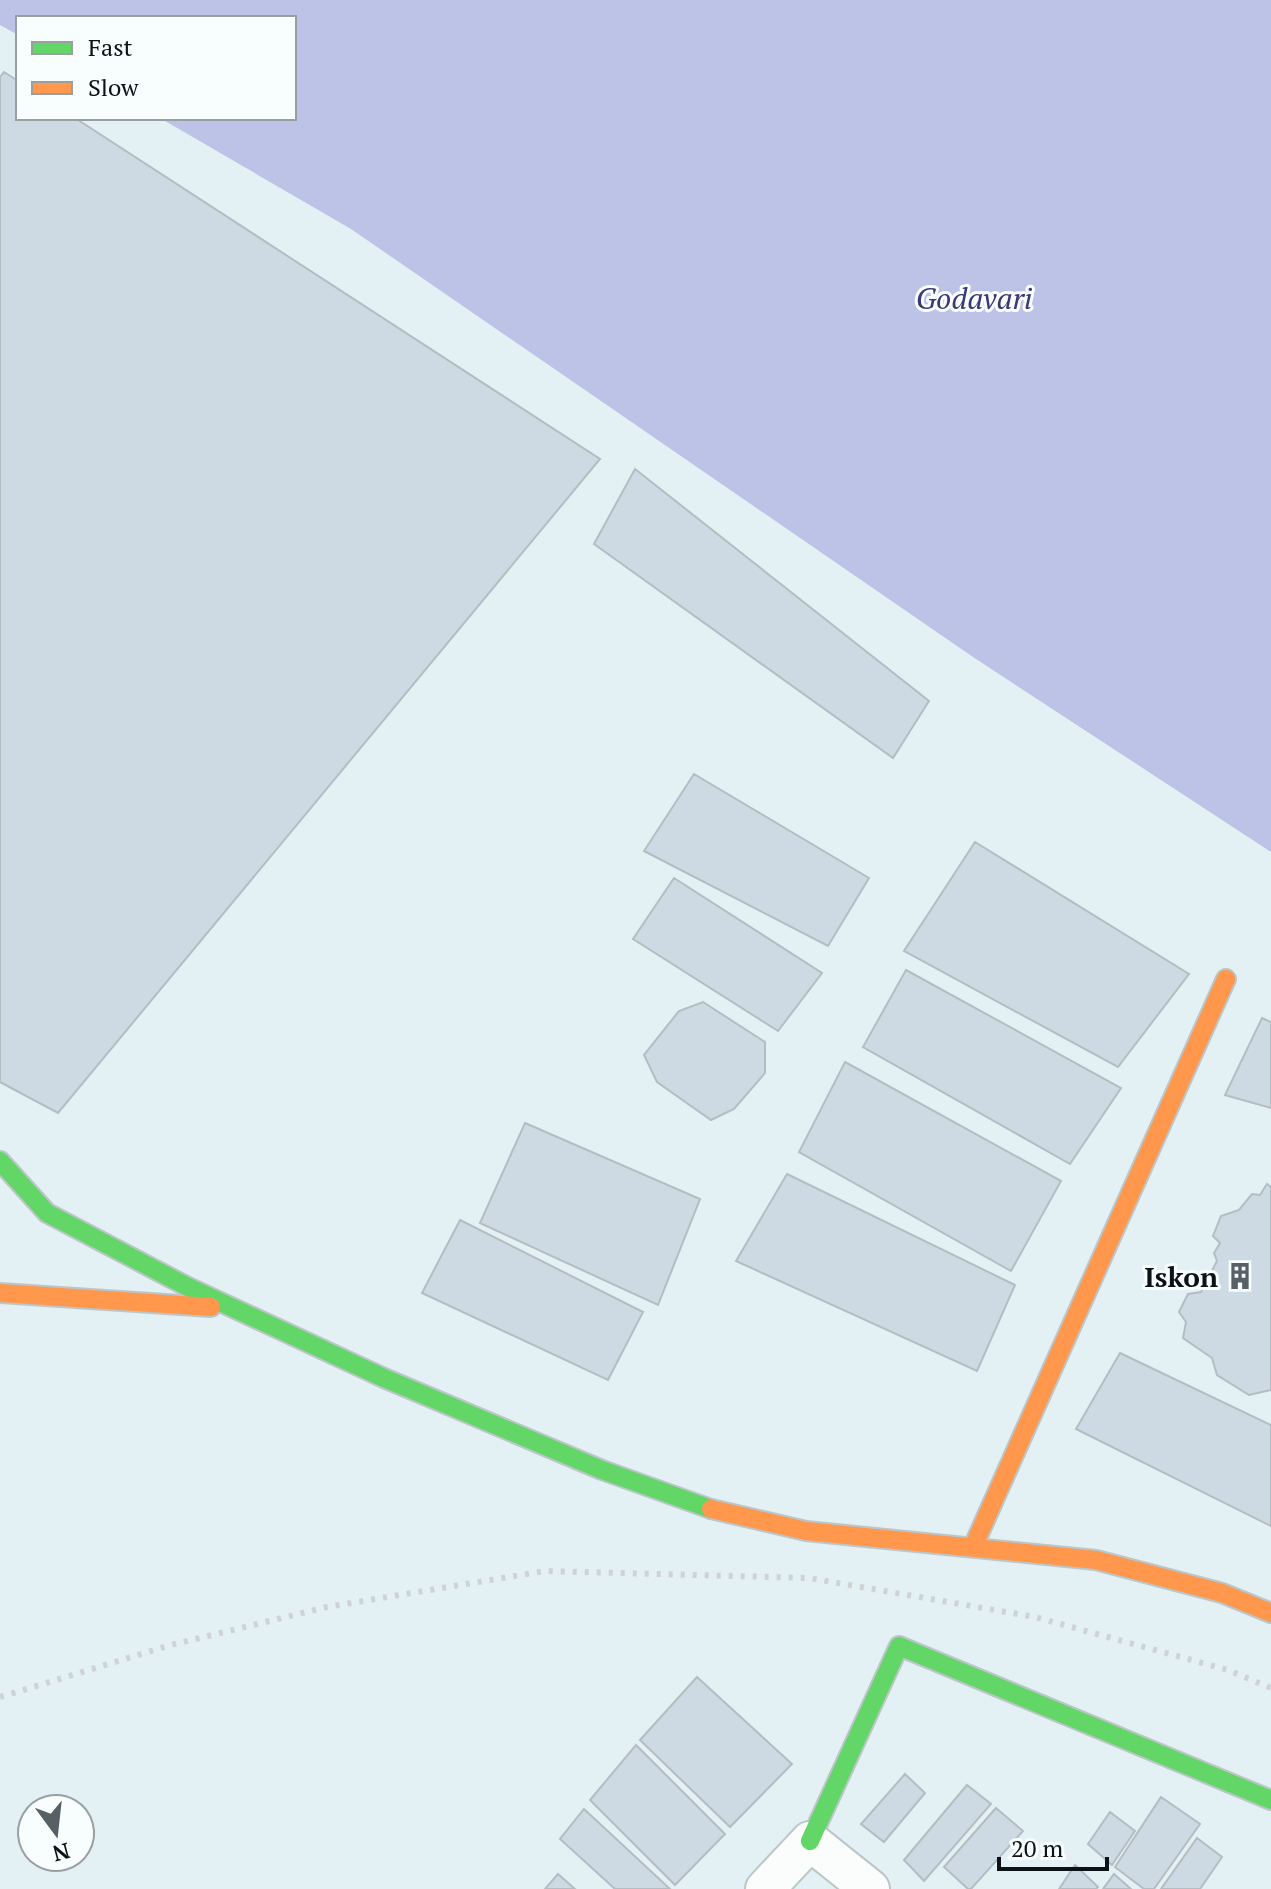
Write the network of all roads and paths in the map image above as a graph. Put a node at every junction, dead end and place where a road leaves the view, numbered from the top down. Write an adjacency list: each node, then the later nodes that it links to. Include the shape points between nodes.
1 (1226, 979): 5 (street)
2 (0, 1161): 4 (street, via 47,1213)
3 (0, 1293): 4 (street)
4 (233, 1308): 5 (street, via 602,1470 712,1509 806,1531)
5 (973, 1547): 6 (street, via 1096,1560 1222,1593)
6 (1271, 1613)
7 (1271, 1800): 8 (street, via 899,1646)
8 (810, 1841): 9 (street); 10 (street)
9 (765, 1889)
10 (870, 1889)

